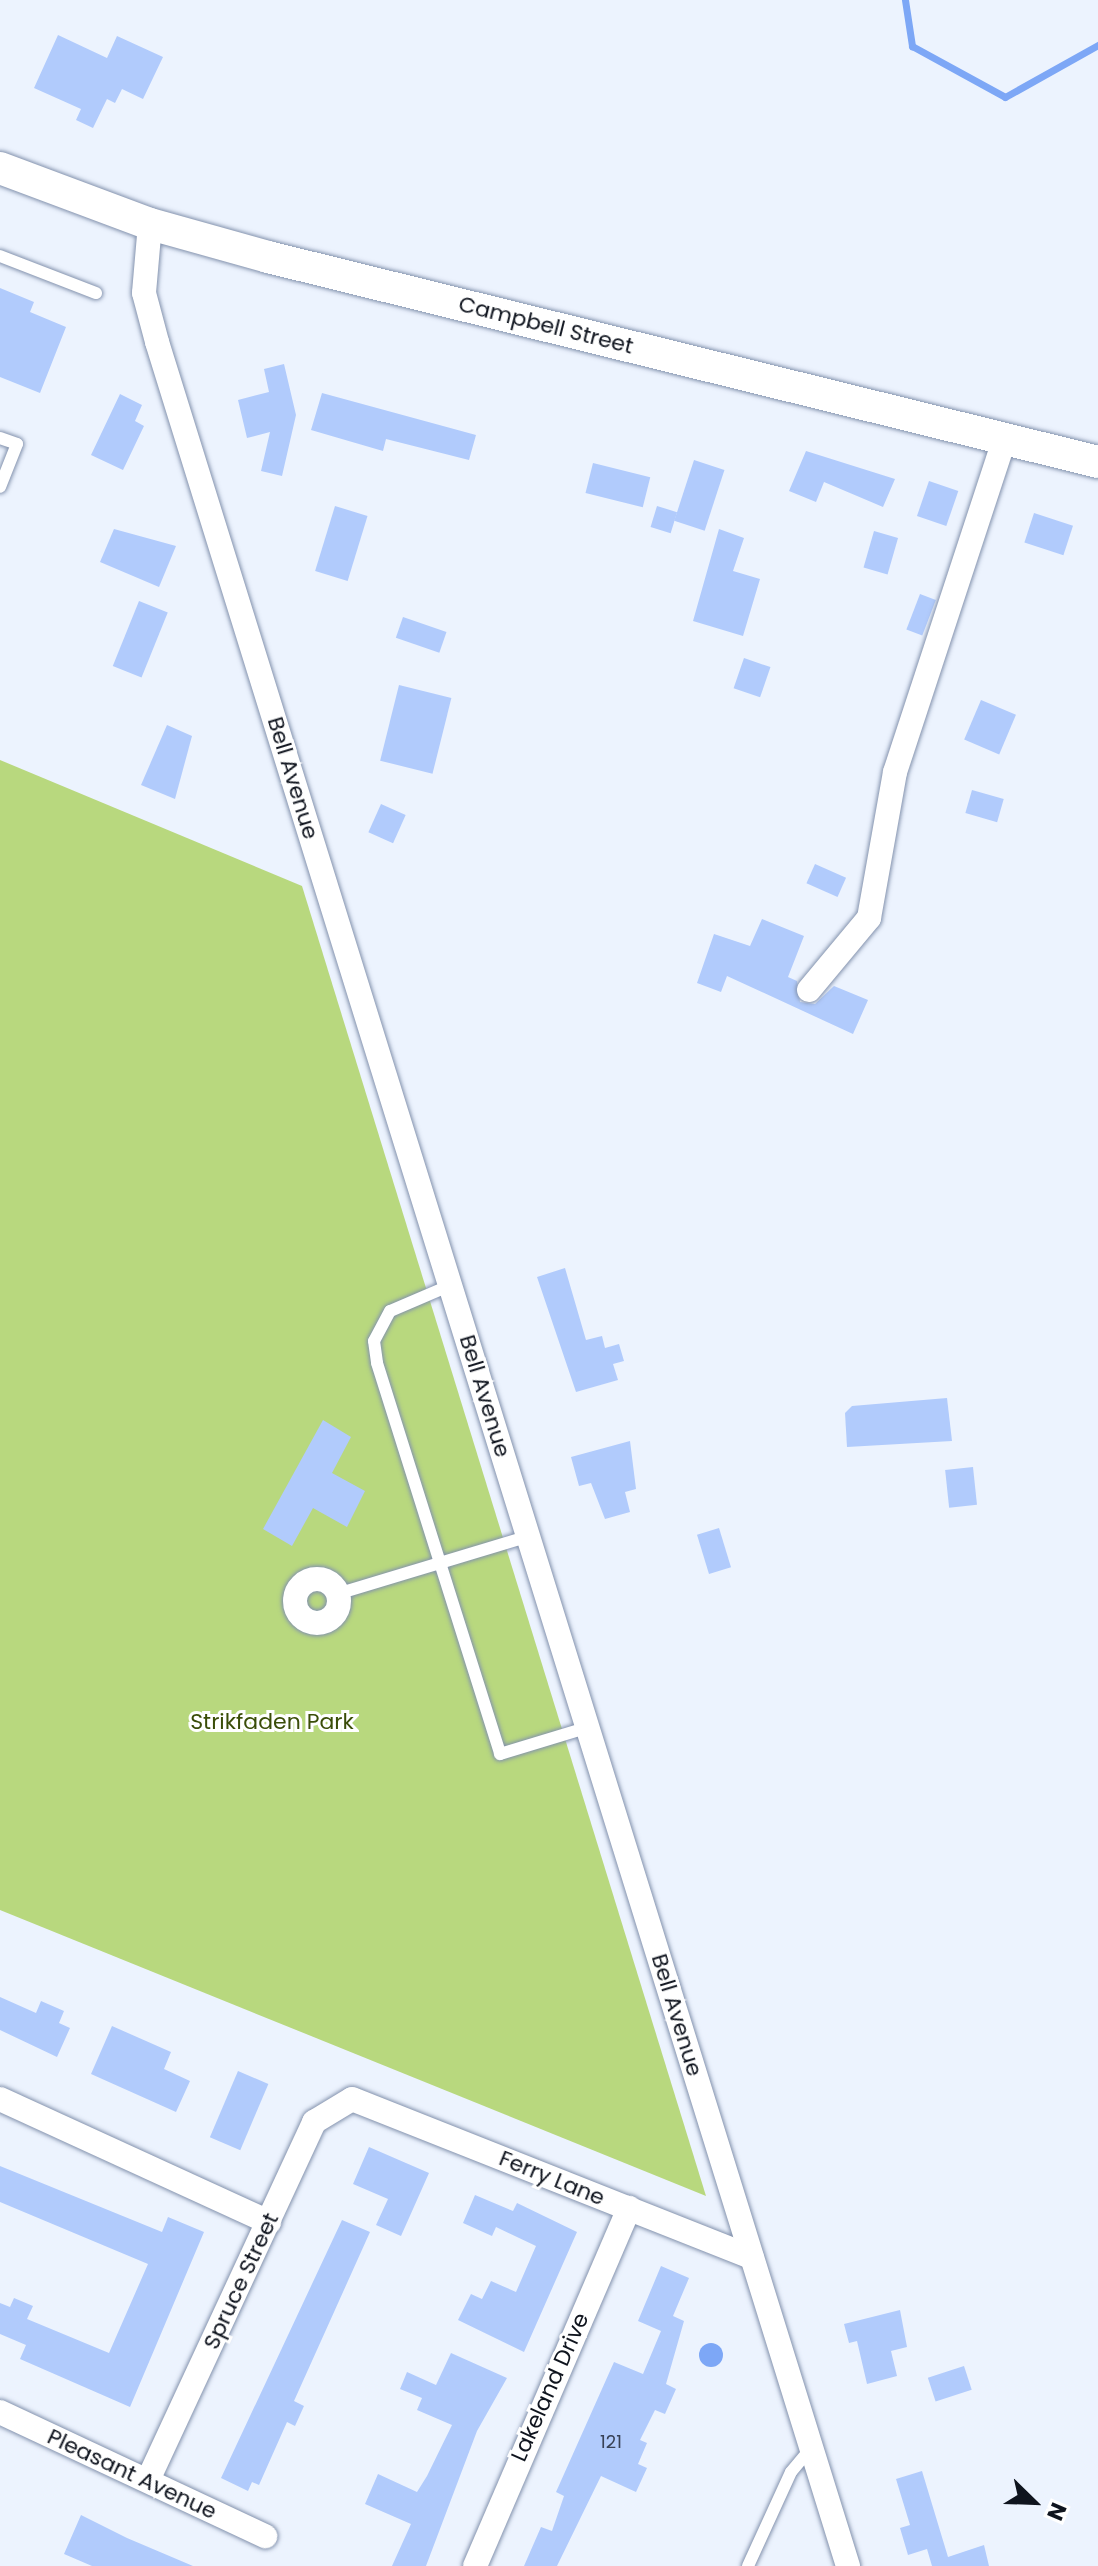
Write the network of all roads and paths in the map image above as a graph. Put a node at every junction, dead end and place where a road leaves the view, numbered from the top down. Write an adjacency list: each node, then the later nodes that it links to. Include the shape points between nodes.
1 (0, 168): 2 (street, Campbell Street)
2 (150, 224): 6 (street, Campbell Street); 10 (street, Bell Avenue, via 144,293 157,342)
3 (0, 256): 4 (lane)
4 (96, 293)
5 (0, 438): 8 (lane, via 17,444)
6 (1005, 438): 7 (street, Campbell Street); 9 (street, via 895,772 869,918)
7 (1098, 462)
8 (0, 487)
9 (809, 990)
10 (451, 1285): 11 (street, Bell Avenue); 12 (lane, via 390,1311 374,1341)
11 (529, 1536): 12 (lane); 14 (street, Bell Avenue)
12 (441, 1562): 13 (lane); 14 (lane, via 500,1754)
13 (337, 1594)
14 (589, 1727): 19 (street, Bell Avenue)
15 (0, 2099): 18 (street)
16 (352, 2099): 17 (street, Ferry Lane); 18 (street, Spruce Street, via 314,2122)
17 (629, 2208): 19 (street, Ferry Lane); 24 (street, Lakeland Drive)
18 (269, 2222): 22 (street, Spruce Street)
19 (752, 2257): 21 (street, Bell Avenue)
20 (0, 2412): 22 (street, Pleasant Avenue)
21 (811, 2448): 25 (lane, via 791,2472); 26 (street, Bell Avenue)
22 (148, 2480): 23 (street, Pleasant Avenue)
23 (265, 2536)
24 (475, 2566)
25 (748, 2566)
26 (848, 2566)

